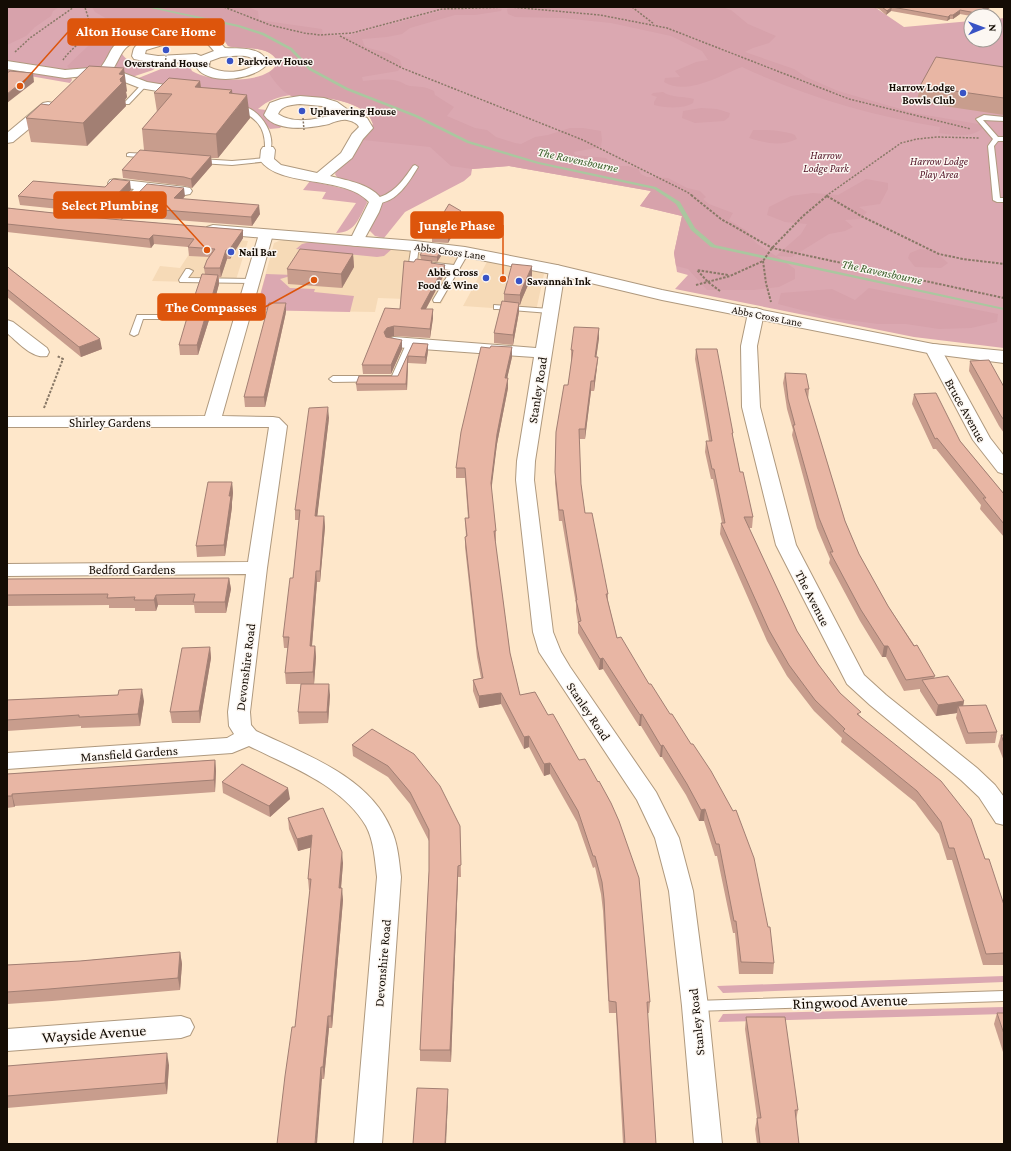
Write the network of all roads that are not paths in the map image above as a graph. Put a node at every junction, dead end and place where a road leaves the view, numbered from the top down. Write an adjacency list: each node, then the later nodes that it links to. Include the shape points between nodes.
1 (228, 53): 1 (street, via 252,54 262,63 256,70 221,75 203,68 204,60 220,53); 3 (street, via 218,50 210,39 199,35 160,32 126,41 118,48)
2 (7, 65): 4 (street)
3 (105, 70): 4 (street); 5 (street)
4 (78, 74): 6 (street, via 78,81)
5 (144, 85): 7 (street); 9 (lane)
6 (69, 88)
7 (200, 95)
8 (57, 98): 14 (street)
9 (127, 103)
10 (230, 104): 17 (lane, via 252,114 267,130)
11 (346, 115): 11 (street, via 324,102 300,100 275,106 271,116 284,122 305,124); 21 (street, via 362,121 366,128 357,137 347,155)
12 (1004, 119): 13 (lane, via 979,119)
13 (996, 138): 15 (lane); 25 (lane, via 991,146 997,200)
14 (8, 139)
15 (1004, 140)
16 (129, 155): 18 (lane)
17 (268, 155): 19 (lane, via 232,163); 21 (street, via 276,168)
18 (152, 157)
19 (192, 160)
20 (416, 166): 26 (lane, via 398,191 386,200)
21 (320, 178): 26 (street, via 362,190)
22 (114, 183): 23 (street)
23 (144, 187): 24 (street); 27 (street)
24 (185, 191)
25 (1004, 200)
26 (376, 201): 31 (street)
27 (104, 220): 28 (street)
28 (134, 223)
29 (196, 228): 30 (street, Abbs Cross Lane)
30 (266, 234): 31 (street, Abbs Cross Lane); 37 (street)
31 (356, 242): 32 (street, Abbs Cross Lane)
32 (415, 246): 33 (street, Abbs Cross Lane); 34 (lane, via 413,263)
33 (465, 252): 34 (lane); 35 (street, Abbs Cross Lane)
34 (456, 268): 38 (lane)
35 (557, 270): 40 (street, Stanley Road); 41 (street, Abbs Cross Lane)
36 (189, 271): 37 (lane, via 183,280)
37 (251, 281): 42 (street)
38 (437, 300)
39 (497, 307): 40 (lane)
40 (550, 311): 49 (street, Stanley Road)
41 (766, 316): 47 (street, Abbs Cross Lane); 59 (street, The Avenue, via 749,346 751,407 786,545 855,679 970,774 987,791)
42 (242, 317): 44 (lane, via 140,317); 52 (street)
43 (7, 325): 48 (street)
44 (134, 334)
45 (394, 342): 46 (street)
46 (410, 344): 49 (street); 51 (lane, via 395,379)
47 (933, 349): 50 (street, Abbs Cross Lane); 54 (street, Bruce Avenue, via 982,440)
48 (41, 352)
49 (543, 353): 61 (street, Stanley Road, via 525,480 543,632 550,652 561,670 648,798 667,838 681,890)
50 (1004, 357)
51 (333, 379)
52 (212, 421): 53 (street, Shirley Gardens); 55 (street, Devonshire Road, via 265,421 278,426)
53 (7, 422)
54 (1004, 468)
55 (257, 568): 56 (street, Bedford Gardens); 57 (street, Devonshire Road, via 238,712 240,726)
56 (7, 570)
57 (248, 736): 58 (street, Mansfield Gardens, via 232,745); 64 (street, Devonshire Road, via 338,782 362,802 377,825 386,850 389,877)
58 (7, 761)
59 (1004, 817)
60 (1004, 996): 61 (lane, Ringwood Avenue)
61 (695, 1006): 65 (street, Stanley Road)
62 (181, 1027): 63 (street, Wayside Avenue)
63 (7, 1040)
64 (368, 1144)
65 (708, 1144)

